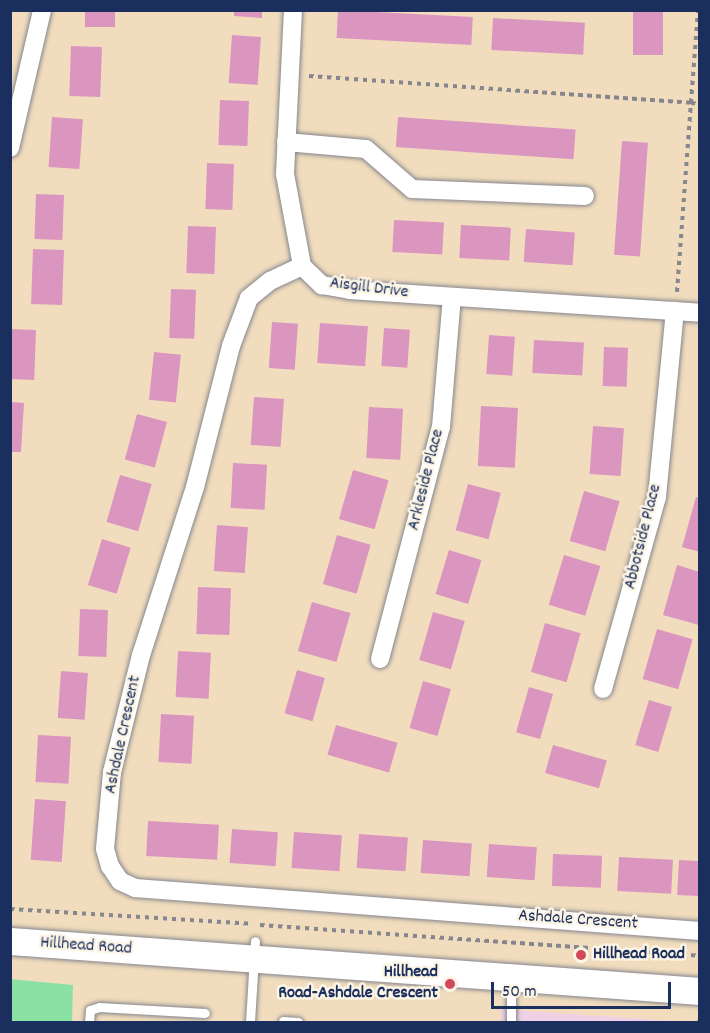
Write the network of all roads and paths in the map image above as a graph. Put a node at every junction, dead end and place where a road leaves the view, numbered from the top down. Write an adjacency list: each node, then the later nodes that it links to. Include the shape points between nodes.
1 (42, 10): 8 (street)
2 (293, 10): 4 (street)
3 (698, 10): 5 (path)
4 (289, 75): 5 (path); 7 (street)
5 (691, 103): 6 (path); 12 (path)
6 (699, 104)
7 (286, 142): 9 (street, via 366,148 412,189); 10 (street, via 285,174)
8 (10, 148)
9 (585, 196)
10 (302, 266): 11 (street, Aisgill Drive, via 322,285 331,287); 18 (street, Ashdale Crescent, via 270,280 249,298 231,346 195,487 141,655 112,772 105,849 110,866 120,881 135,888)
11 (452, 297): 12 (street, Aisgill Drive); 14 (street, Arkleside Place, via 441,427)
12 (675, 311): 13 (street, Aisgill Drive); 15 (street, Abbotside Place, via 657,497)
13 (699, 313)
14 (380, 659)
15 (603, 689)
16 (10, 909): 21 (path)
17 (10, 926): 20 (street, Hillhead Road)
18 (699, 931)
19 (10, 941): 20 (street, Hillhead Road)
20 (254, 950): 22 (street, Hillhead Road); 23 (street, Hillhead Road); 28 (lane)
21 (699, 956)
22 (699, 974)
23 (511, 978): 24 (street, Hillhead Road); 30 (lane)
24 (699, 991)
25 (205, 1013): 27 (lane, via 99,1007 90,1010)
26 (283, 1021): 29 (lane)
27 (89, 1023)
28 (250, 1023)
29 (298, 1023)
30 (511, 1023)

